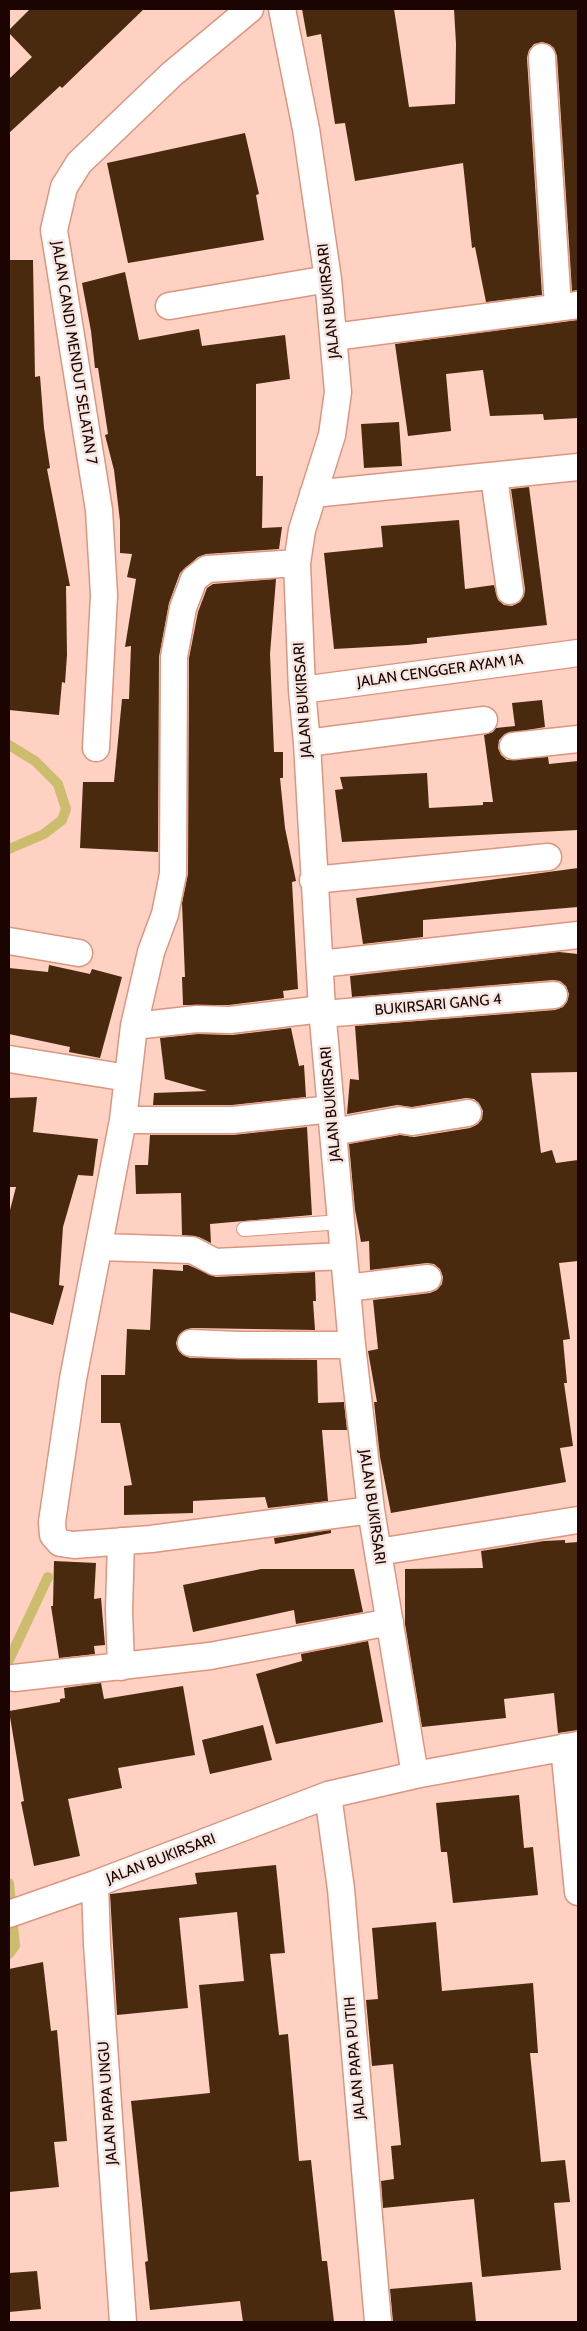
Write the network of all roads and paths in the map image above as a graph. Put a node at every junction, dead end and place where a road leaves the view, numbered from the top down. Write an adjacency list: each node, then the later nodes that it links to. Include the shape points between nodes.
1 (250, 9): 19 (street, JALAN CANDI MENDUT SELATAN 7, via 172,74 79,163 64,186 54,230 99,510 104,595)
2 (282, 9): 4 (street, JALAN BUKIRSARI, via 306,129)
3 (542, 57): 6 (street)
4 (328, 279): 5 (street); 7 (street, JALAN BUKIRSARI)
5 (169, 306)
6 (568, 306): 7 (street)
7 (334, 337): 10 (street, JALAN BUKIRSARI, via 338,392 332,435)
8 (578, 467): 9 (street)
9 (494, 477): 10 (street); 12 (street)
10 (313, 494): 11 (street, JALAN BUKIRSARI, via 302,530)
11 (297, 563): 14 (street, JALAN BUKIRSARI); 28 (street, via 207,569 194,580 183,608 174,657 173,874)
12 (510, 591)
13 (578, 653): 14 (street, JALAN CENGGER AYAM 1A)
14 (302, 690): 17 (street, JALAN BUKIRSARI)
15 (484, 720): 17 (street)
16 (578, 739): 18 (street)
17 (307, 743): 21 (street, JALAN BUKIRSARI)
18 (513, 746)
19 (96, 748)
20 (548, 857): 21 (street)
21 (313, 880): 25 (street, JALAN BUKIRSARI)
22 (578, 935): 25 (street)
23 (9, 941): 24 (street)
24 (79, 953)
25 (320, 964): 27 (street, JALAN BUKIRSARI)
26 (554, 995): 27 (street, BUKIRSARI GANG 4)
27 (322, 1011): 28 (street, BUKIRSARI GANG 4, via 230,1020 197,1018); 33 (street, JALAN BUKIRSARI)
28 (134, 1026): 30 (street)
29 (9, 1059): 30 (street)
30 (128, 1078): 32 (street)
31 (468, 1113): 33 (street, via 412,1122)
32 (123, 1120): 33 (street); 36 (street)
33 (332, 1120): 34 (street, JALAN BUKIRSARI)
34 (341, 1222): 35 (lane); 37 (street, JALAN BUKIRSARI)
35 (244, 1228)
36 (100, 1247): 37 (street, via 192,1250 215,1262); 44 (street, via 73,1379 52,1522 53,1535 60,1542 74,1545)
37 (344, 1256): 39 (street, JALAN BUKIRSARI)
38 (428, 1278): 39 (street)
39 (347, 1288): 41 (street, JALAN BUKIRSARI)
40 (191, 1342): 41 (street)
41 (352, 1345): 42 (street, JALAN BUKIRSARI)
42 (371, 1510): 44 (street); 45 (street, JALAN BUKIRSARI)
43 (578, 1520): 45 (street)
44 (121, 1541): 47 (street)
45 (378, 1552): 46 (street, JALAN BUKIRSARI)
46 (390, 1622): 47 (street, via 210,1656); 50 (street, JALAN BUKIRSARI)
47 (121, 1667): 48 (street)
48 (14, 1678)
49 (571, 1746): 50 (street); 53 (street)
50 (415, 1775): 51 (street, JALAN BUKIRSARI)
51 (328, 1795): 52 (street, JALAN BUKIRSARI); 56 (street, JALAN PAPA PUTIH, via 341,1889)
52 (96, 1884): 54 (street, JALAN BUKIRSARI); 55 (street, JALAN PAPA UNGU, via 97,1944)
53 (578, 1892)
54 (15, 1912)
55 (123, 2322)
56 (378, 2322)

